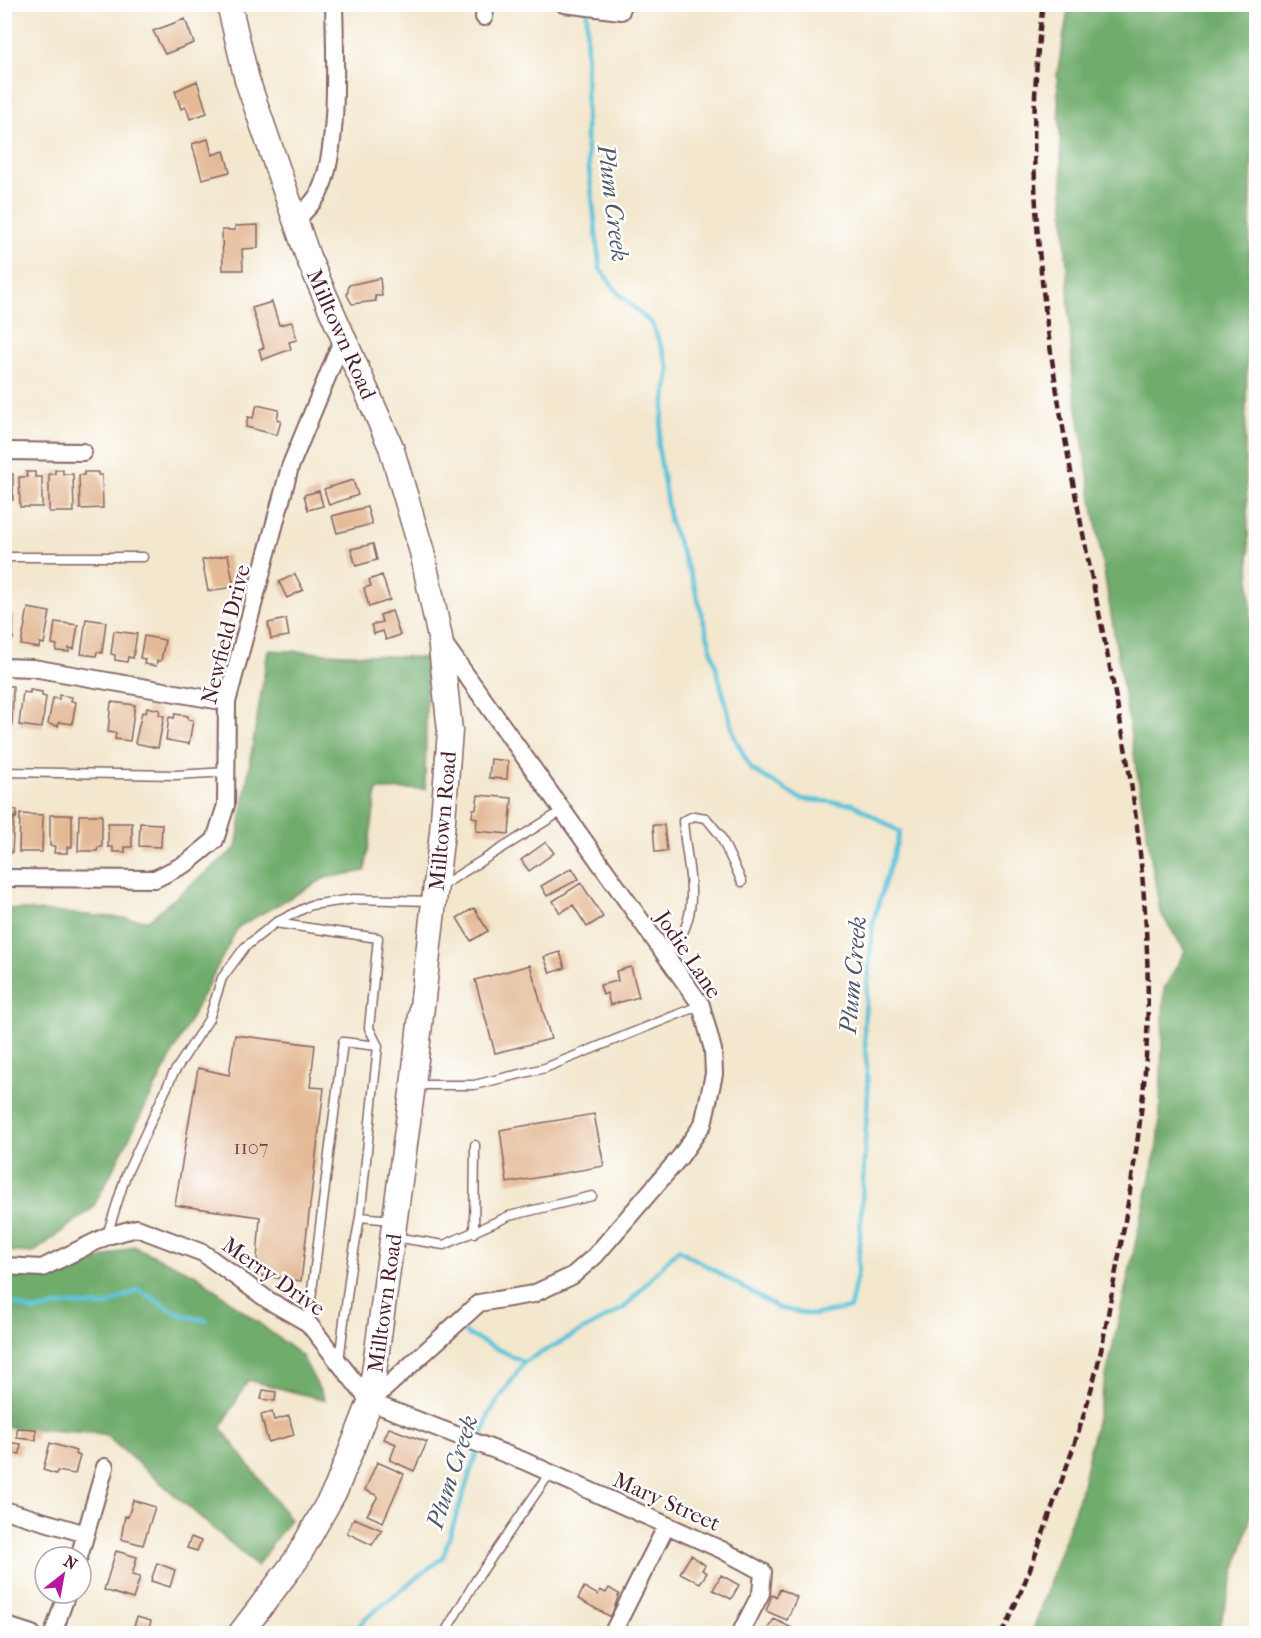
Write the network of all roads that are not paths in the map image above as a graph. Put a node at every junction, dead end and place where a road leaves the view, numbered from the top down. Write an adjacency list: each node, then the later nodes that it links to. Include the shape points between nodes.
1 (229, 4): 6 (street, Milltown Road, via 247,80)
2 (334, 4): 6 (street, via 330,155 319,193)
3 (564, 4): 4 (street)
4 (572, 5): 5 (street)
5 (621, 11)
6 (296, 221): 7 (street, Milltown Road)
7 (344, 336): 12 (street, Milltown Road, via 392,447 422,552); 14 (street, Newfield Drive, via 290,467)
8 (4, 451): 9 (street)
9 (83, 452)
10 (4, 557): 11 (lane)
11 (143, 557)
12 (440, 638): 17 (street, Jodie Lane); 20 (street, Milltown Road, via 450,731)
13 (4, 667): 14 (street, via 33,668)
14 (227, 702): 16 (street, Newfield Drive)
15 (4, 772): 16 (lane)
16 (226, 772): 18 (street, Newfield Drive, via 226,805 215,840 187,863 155,879)
17 (562, 811): 20 (lane); 22 (street, Jodie Lane)
18 (4, 878)
19 (742, 882): 22 (lane, via 720,835 706,818 694,816 683,821 692,902 689,923 679,944)
20 (435, 895): 21 (lane, via 311,905); 25 (street, Milltown Road)
21 (275, 923): 24 (lane, via 378,938 369,1028); 31 (lane, via 245,948 222,978 209,1019 173,1074 126,1175)
22 (666, 957): 23 (street, Jodie Lane)
23 (701, 1005): 25 (lane, via 545,1068 474,1085); 35 (street, Jodie Lane, via 713,1050 714,1074 703,1124 680,1157 595,1256 572,1276 533,1294 479,1303)
24 (378, 1046): 28 (lane); 33 (lane, via 343,1042)
25 (413, 1085): 29 (street, Milltown Road)
26 (475, 1145): 30 (lane)
27 (592, 1196): 30 (lane, via 509,1216)
28 (360, 1217): 29 (lane); 34 (lane)
29 (395, 1229): 30 (lane, via 444,1245); 35 (street, Milltown Road)
30 (474, 1233)
31 (107, 1236): 32 (street, Merry Drive, via 42,1268); 33 (street, Merry Drive, via 137,1228 203,1253 268,1300)
32 (4, 1266)
33 (308, 1323): 34 (street, Merry Drive)
34 (339, 1362): 35 (street, Merry Drive)
35 (370, 1402): 37 (street, Mary Street, via 490,1446); 46 (street, Milltown Road, via 336,1489 296,1560)
36 (105, 1467): 40 (street)
37 (550, 1473): 39 (street, Mary Street); 47 (lane)
38 (4, 1510): 40 (street)
39 (666, 1527): 48 (street); 49 (street, Mary Street, via 763,1572 761,1593)
40 (86, 1534): 41 (street)
41 (83, 1545)
42 (63, 1605): 45 (street)
43 (4, 1625): 44 (street)
44 (32, 1634)
45 (53, 1634)
46 (240, 1634)
47 (444, 1634)
48 (612, 1634)
49 (740, 1634)

